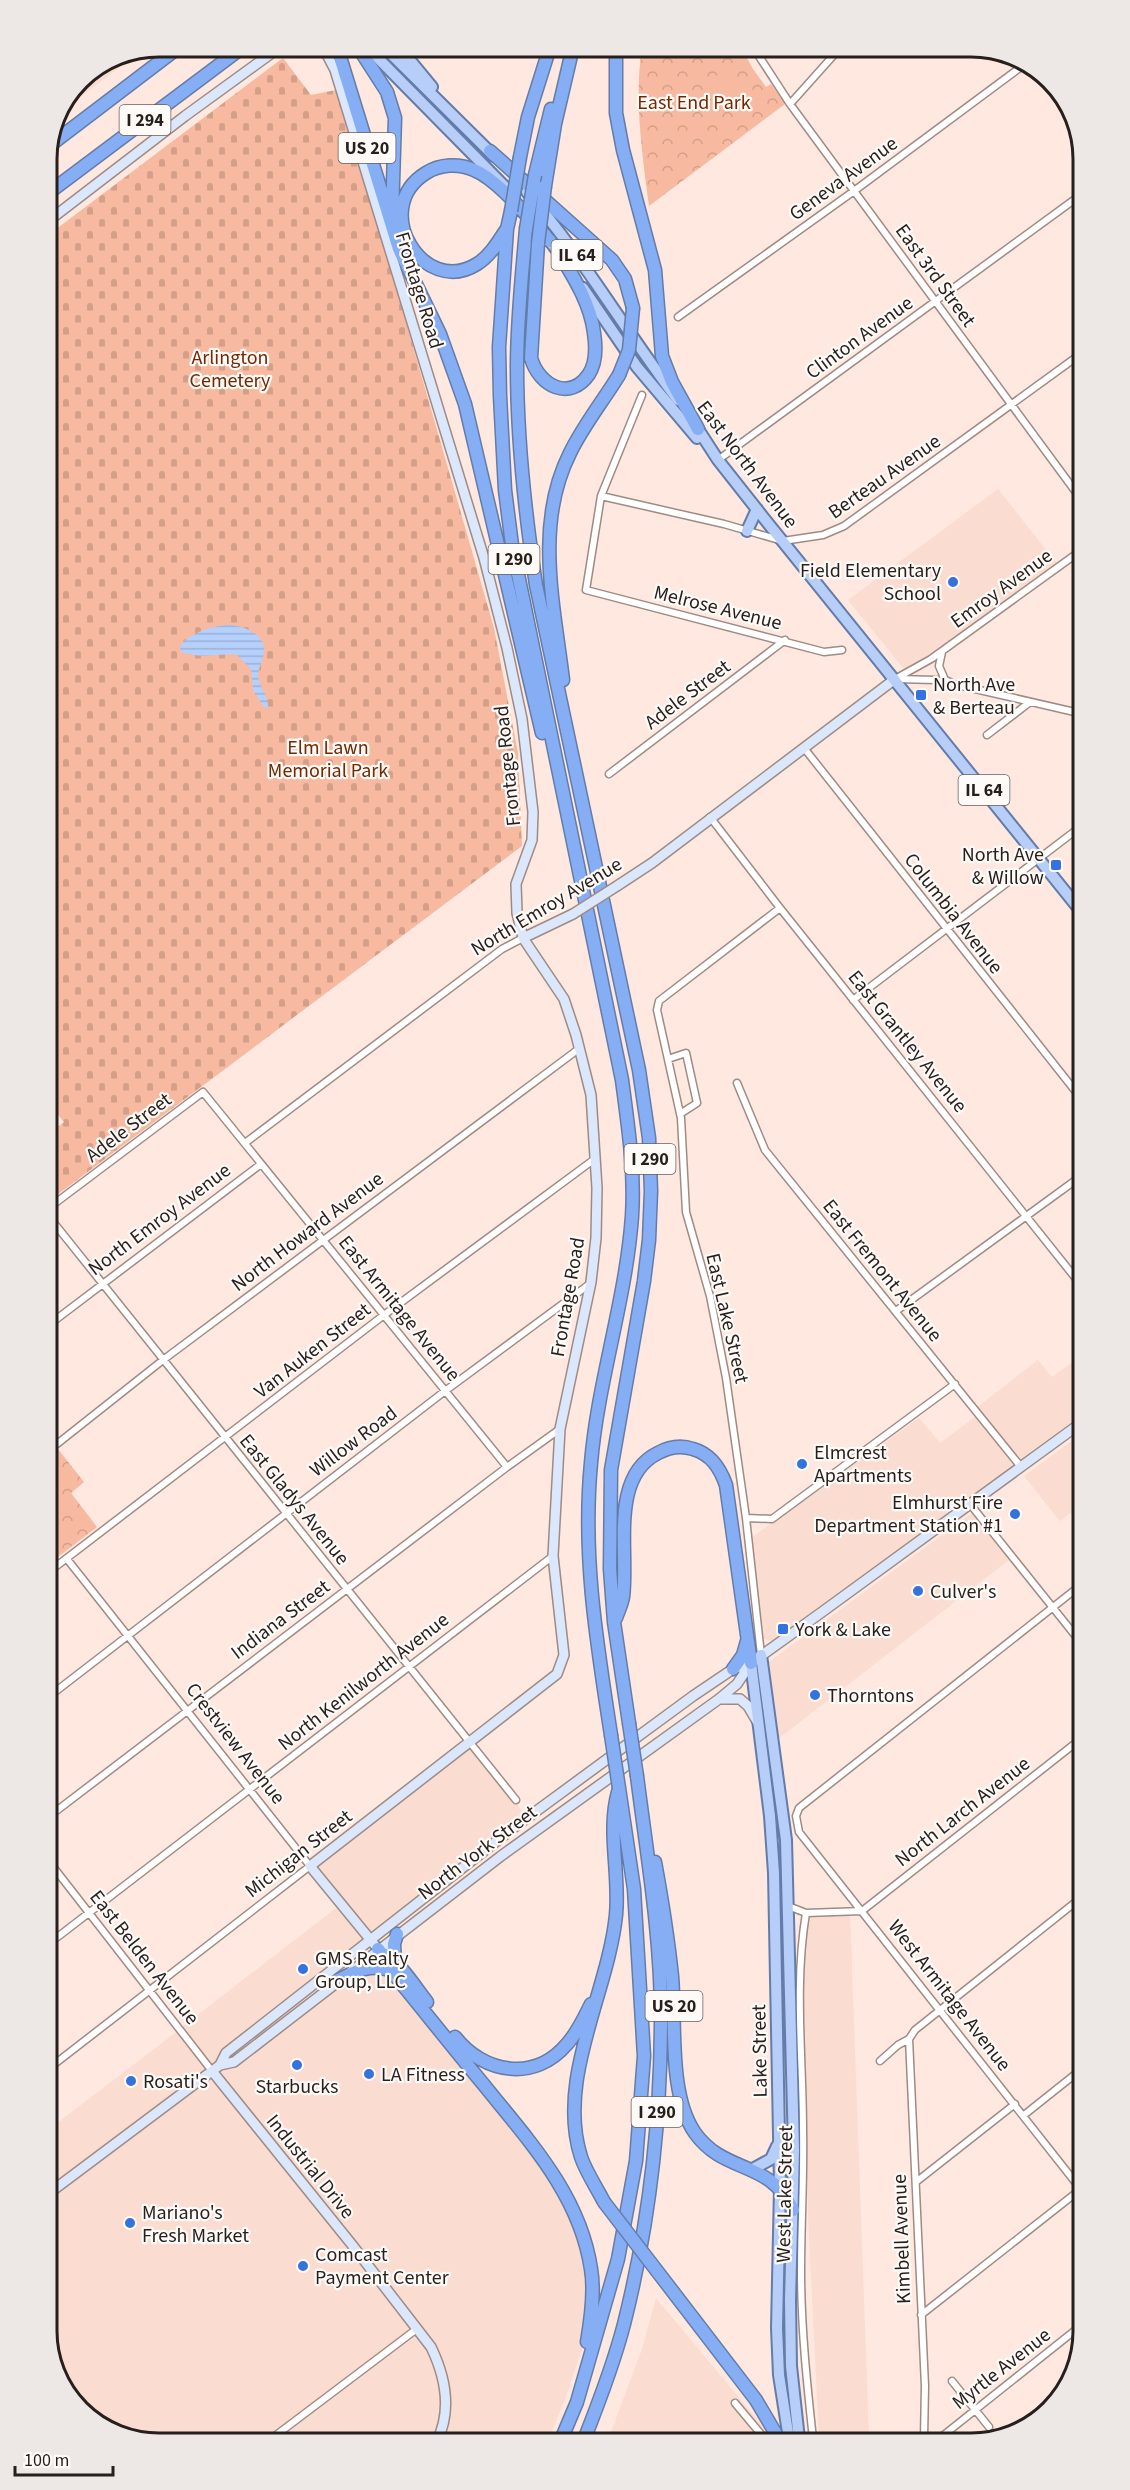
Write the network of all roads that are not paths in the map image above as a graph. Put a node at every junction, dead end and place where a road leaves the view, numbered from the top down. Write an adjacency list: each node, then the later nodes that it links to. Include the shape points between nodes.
1 (165, 57): 19 (highway, I 294)
2 (228, 57): 21 (highway, I 294)
3 (265, 57): 24 (street)
4 (328, 57): 60 (street, Frontage Road, via 484,558 507,648 522,719 533,812 532,840 516,884)
5 (340, 57): 27 (highway, US 20)
6 (365, 57): 27 (highway, via 387,92 395,118 391,204)
7 (377, 57): 26 (main road, East North Avenue / IL 64, via 498,178)
8 (395, 57): 18 (main road, East North Avenue)
9 (408, 57): 18 (main road)
10 (545, 57): 25 (highway, I 290, bridge)
11 (564, 57): 51 (highway, I 290, bridge, via 526,229 517,365 521,468 536,585)
12 (571, 57): 26 (highway, bridge, via 545,186)
13 (616, 57): 34 (highway, via 616,113 655,270 662,356)
14 (759, 57): 17 (street, East 3rd Street)
15 (832, 57): 17 (street)
16 (1018, 69): 22 (street, Geneva Avenue)
17 (790, 104): 22 (street, East 3rd Street)
18 (474, 135): 20 (main road, East North Avenue)
19 (59, 138)
20 (489, 151): 34 (main road, East North Avenue / IL 64, via 559,231); 51 (highway, bridge, via 612,260 626,279 633,308 629,350 619,375 569,454 553,509 550,578)
21 (57, 186)
22 (854, 191): 29 (street, East 3rd Street); 30 (street, Geneva Avenue)
23 (1073, 201): 29 (street, Clinton Avenue)
24 (57, 214)
25 (507, 228): 26 (highway, via 477,264 446,270 426,262 411,248 402,225 404,203 414,184 428,171 451,165 463,167 490,181); 56 (highway, I 290, via 499,347 505,490 520,593)
26 (544, 242): 28 (main road, East North Avenue / IL 64); 28 (highway, via 531,358 544,382 564,388 579,384 589,374 595,346 588,307)
27 (399, 249): 56 (highway, US 20, via 440,334 465,404 533,700)
28 (562, 258): 35 (main road, East North Avenue / IL 64, via 637,367)
29 (935, 302): 33 (street, East 3rd Street); 35 (street, Clinton Avenue)
30 (678, 318)
31 (1073, 360): 33 (street, Berteau Avenue)
32 (642, 395): 37 (street)
33 (1011, 406): 36 (street, East 3rd Street); 40 (street, Berteau Avenue, via 844,526 823,535)
34 (698, 429): 35 (main road, East North Avenue / IL 64)
35 (718, 460): 38 (main road, East North Avenue / IL 64)
36 (1073, 488)
37 (601, 496): 39 (street, Berteau Avenue); 42 (street, Melrose Avenue, via 586,590)
38 (757, 509): 39 (main road); 40 (main road, East North Avenue / IL 64)
39 (747, 531): 40 (street, Berteau Avenue)
40 (783, 541): 45 (main road, East North Avenue / IL 64)
41 (1073, 556): 44 (street, Emroy Avenue)
42 (784, 640): 43 (street, Melrose Avenue, via 824,652); 52 (street, Adele Street)
43 (842, 650)
44 (942, 651): 45 (street, Emroy Avenue); 46 (street, Emroy Avenue, via 939,666 945,680)
45 (895, 679): 46 (street, via 929,678); 50 (street, North Emroy Avenue); 55 (main road, East North Avenue / IL 64)
46 (951, 683): 47 (street)
47 (1030, 702): 48 (street); 49 (street)
48 (1073, 712)
49 (987, 735)
50 (804, 748): 53 (street, North Emroy Avenue); 59 (street, Columbia Avenue)
51 (572, 752): 100 (highway, I 290, via 639,1070 651,1163 644,1281 611,1470)
52 (609, 774)
53 (710, 818): 58 (street, East Grantley Avenue); 60 (street, North Emroy Avenue, bridge, via 617,886 573,914)
54 (1073, 832): 55 (street)
55 (1038, 858): 57 (main road, East North Avenue / IL 64); 59 (street)
56 (582, 883): 115 (highway, I 290, bridge, via 622,1080 633,1156 630,1236 597,1411 588,1506 592,1612)
57 (1073, 901)
58 (780, 908): 61 (street, East Grantley Avenue); 63 (street, East Lake Street, via 659,1001 657,1010)
59 (946, 930): 61 (street); 65 (street, Columbia Avenue)
60 (523, 938): 62 (street, Frontage Road, via 564,999); 68 (street, North Emroy Avenue, via 502,949)
61 (853, 999): 73 (street, East Grantley Avenue)
62 (580, 1048): 69 (street, Frontage Road, via 591,1095); 75 (street, North Howard Avenue)
63 (668, 1059): 67 (street, East Lake Street); 67 (street, via 686,1053 698,1103)
64 (737, 1083): 79 (street, East Fremont Avenue, via 765,1150)
65 (1073, 1088)
66 (198, 1095): 68 (street, East Armitage Avenue, via 203,1092); 72 (street, Adele Street)
67 (680, 1114): 93 (street, East Lake Street, via 686,1212 721,1350)
68 (245, 1143): 70 (street, East Armitage Avenue)
69 (596, 1158): 77 (street, Frontage Road, via 596,1238); 80 (street, Van Auken Street)
70 (261, 1164): 75 (street, East Armitage Avenue); 78 (street, North Emroy Avenue)
71 (1073, 1182): 73 (street)
72 (57, 1202)
73 (1026, 1216): 76 (street, East Grantley Avenue); 79 (street)
74 (57, 1227): 78 (street, East Gladys Avenue)
75 (323, 1239): 80 (street, East Armitage Avenue); 82 (street, North Howard Avenue)
76 (1073, 1275)
77 (591, 1282): 84 (street, Willow Road); 85 (street, Frontage Road)
78 (102, 1285): 81 (street, North Emroy Avenue); 82 (street, East Gladys Avenue)
79 (896, 1311): 83 (street, East Fremont Avenue)
80 (384, 1315): 84 (street, East Armitage Avenue); 87 (street, Van Auken Street)
81 (57, 1319)
82 (163, 1360): 87 (street, East Gladys Avenue); 88 (street, North Howard Avenue)
83 (955, 1384): 90 (street, East Fremont Avenue); 93 (street, via 772,1519)
84 (445, 1391): 89 (street, East Armitage Avenue); 92 (street, Willow Road)
85 (560, 1429): 89 (street, Indiana Street); 94 (street, Frontage Road)
86 (1073, 1429): 90 (street, North York Street)
87 (225, 1437): 92 (street, East Gladys Avenue); 95 (street, Van Auken Street)
88 (57, 1444)
89 (507, 1467): 97 (street, Indiana Street)
90 (1021, 1467): 91 (street, North York Street)
91 (970, 1503): 99 (street); 104 (street, North York Street)
92 (285, 1513): 97 (street, East Gladys Avenue); 102 (street, Willow Road)
93 (746, 1518): 104 (street, East Lake Street)
94 (553, 1556): 105 (street, Frontage Road, via 562,1623); 106 (street, North Kenilworth Avenue)
95 (67, 1559): 96 (street, Van Auken Street); 102 (street, Crestview Avenue)
96 (57, 1566)
97 (346, 1589): 106 (street, East Gladys Avenue); 110 (street, Indiana Street)
98 (1073, 1592): 99 (street)
99 (1052, 1607): 101 (street); 123 (street, West Armitage Avenue, via 799,1808 799,1832)
100 (614, 1622): 103 (highway, via 623,1598 624,1526 631,1482 650,1457 682,1447 709,1457 722,1473); 114 (highway, I 290, bridge)
101 (1073, 1633)
102 (128, 1636): 108 (street, Willow Road); 110 (street, Crestview Avenue)
103 (748, 1640): 104 (highway); 107 (highway)
104 (756, 1659): 107 (street, North York Street); 109 (street, North York Street, via 737,1684); 111 (main road, Lake Street); 122 (main road, Lake Street, via 786,1840)
105 (562, 1665): 112 (street, Michigan Street, via 557,1674)
106 (408, 1667): 112 (street, East Gladys Avenue); 116 (street, North Kenilworth Avenue)
107 (733, 1669): 128 (street, North York Street, via 512,1829)
108 (57, 1690)
109 (719, 1699): 111 (street, via 740,1699); 126 (street, North York Street)
110 (188, 1711): 116 (street, Crestview Avenue); 118 (street, Indiana Street)
111 (760, 1730): 142 (main road, Lake Street, via 774,1874)
112 (470, 1743): 117 (street, East Gladys Avenue); 119 (street, Michigan Street)
113 (1073, 1745): 123 (street, North Larch Avenue)
114 (638, 1776): 143 (highway, US 20, via 664,1912 678,2088 684,2111 709,2148 725,2160); 161 (highway, I 290, via 655,1929 661,2014 660,2074 644,2223 624,2324)
115 (619, 1788): 130 (highway, via 613,1810 618,1899); 154 (highway, I 290, via 634,1889 644,2056 636,2161 618,2259)
116 (249, 1789): 119 (street, Crestview Avenue); 124 (street, North Kenilworth Avenue)
117 (516, 1800)
118 (57, 1810)
119 (310, 1866): 128 (street, Crestview Avenue); 132 (street, Michigan Street)
120 (57, 1871): 124 (street, East Belden Avenue)
121 (1073, 1904): 133 (street)
122 (787, 1906): 125 (street); 149 (main road, Lake Street)
123 (862, 1911): 125 (street); 133 (street, West Armitage Avenue)
124 (90, 1912): 127 (street, North Kenilworth Avenue); 132 (street, East Belden Avenue)
125 (806, 1913): 166 (street, West Lake Street, via 800,1959 801,2271)
126 (398, 1934): 128 (street, North York Street); 129 (highway)
127 (57, 1937)
128 (377, 1948): 129 (highway, via 383,1961); 131 (street, North York Street); 137 (street, North York Street, via 226,2053)
129 (393, 1966): 130 (highway, via 472,2056 503,2068 539,2065 561,2050 578,2029); 131 (highway, via 357,1970); 154 (highway, via 542,2157 573,2207 592,2270 591,2316)
130 (604, 1976): 163 (highway, bridge, via 577,2076 575,2107 581,2157 604,2202 756,2400)
131 (338, 1980): 137 (street, North York Street, via 234,2062)
132 (151, 1990): 136 (street, Michigan Street); 138 (street, East Belden Avenue)
133 (940, 2010): 134 (street); 140 (street, West Armitage Avenue)
134 (909, 2039): 135 (street); 145 (street, Kimbell Avenue)
135 (880, 2061)
136 (57, 2062)
137 (220, 2065): 138 (street, North York Street)
138 (212, 2071): 146 (street, North York Street); 151 (street, Industrial Drive)
139 (1073, 2076): 141 (street)
140 (1015, 2104): 141 (street, West Armitage Avenue); 145 (street)
141 (1024, 2115): 144 (street, West Armitage Avenue)
142 (779, 2140): 143 (main road, via 771,2158); 147 (main road, Lake Street)
143 (751, 2170): 147 (highway, US 20, via 769,2177)
144 (1073, 2178)
145 (916, 2182): 150 (street, Kimbell Avenue)
146 (57, 2187)
147 (780, 2187): 149 (highway, US 20); 164 (main road, Lake Street, via 777,2328)
148 (1073, 2197): 150 (street)
149 (793, 2210): 165 (main road, Lake Street, via 790,2366)
150 (921, 2315): 167 (street, Kimbell Avenue)
151 (418, 2328): 158 (street); 159 (street, Industrial Drive, via 439,2363 446,2389)
152 (1073, 2332): 156 (street, Myrtle Avenue)
153 (952, 2381): 156 (street)
154 (577, 2402): 160 (highway, I 290)
155 (735, 2403): 162 (street)
156 (975, 2409): 157 (street); 168 (street, Myrtle Avenue)
157 (989, 2427)
158 (279, 2433)
159 (440, 2433)
160 (564, 2433)
161 (586, 2433)
162 (760, 2433)
163 (775, 2433)
164 (788, 2433)
165 (798, 2433)
166 (812, 2433)
167 (924, 2433)
168 (946, 2433)

